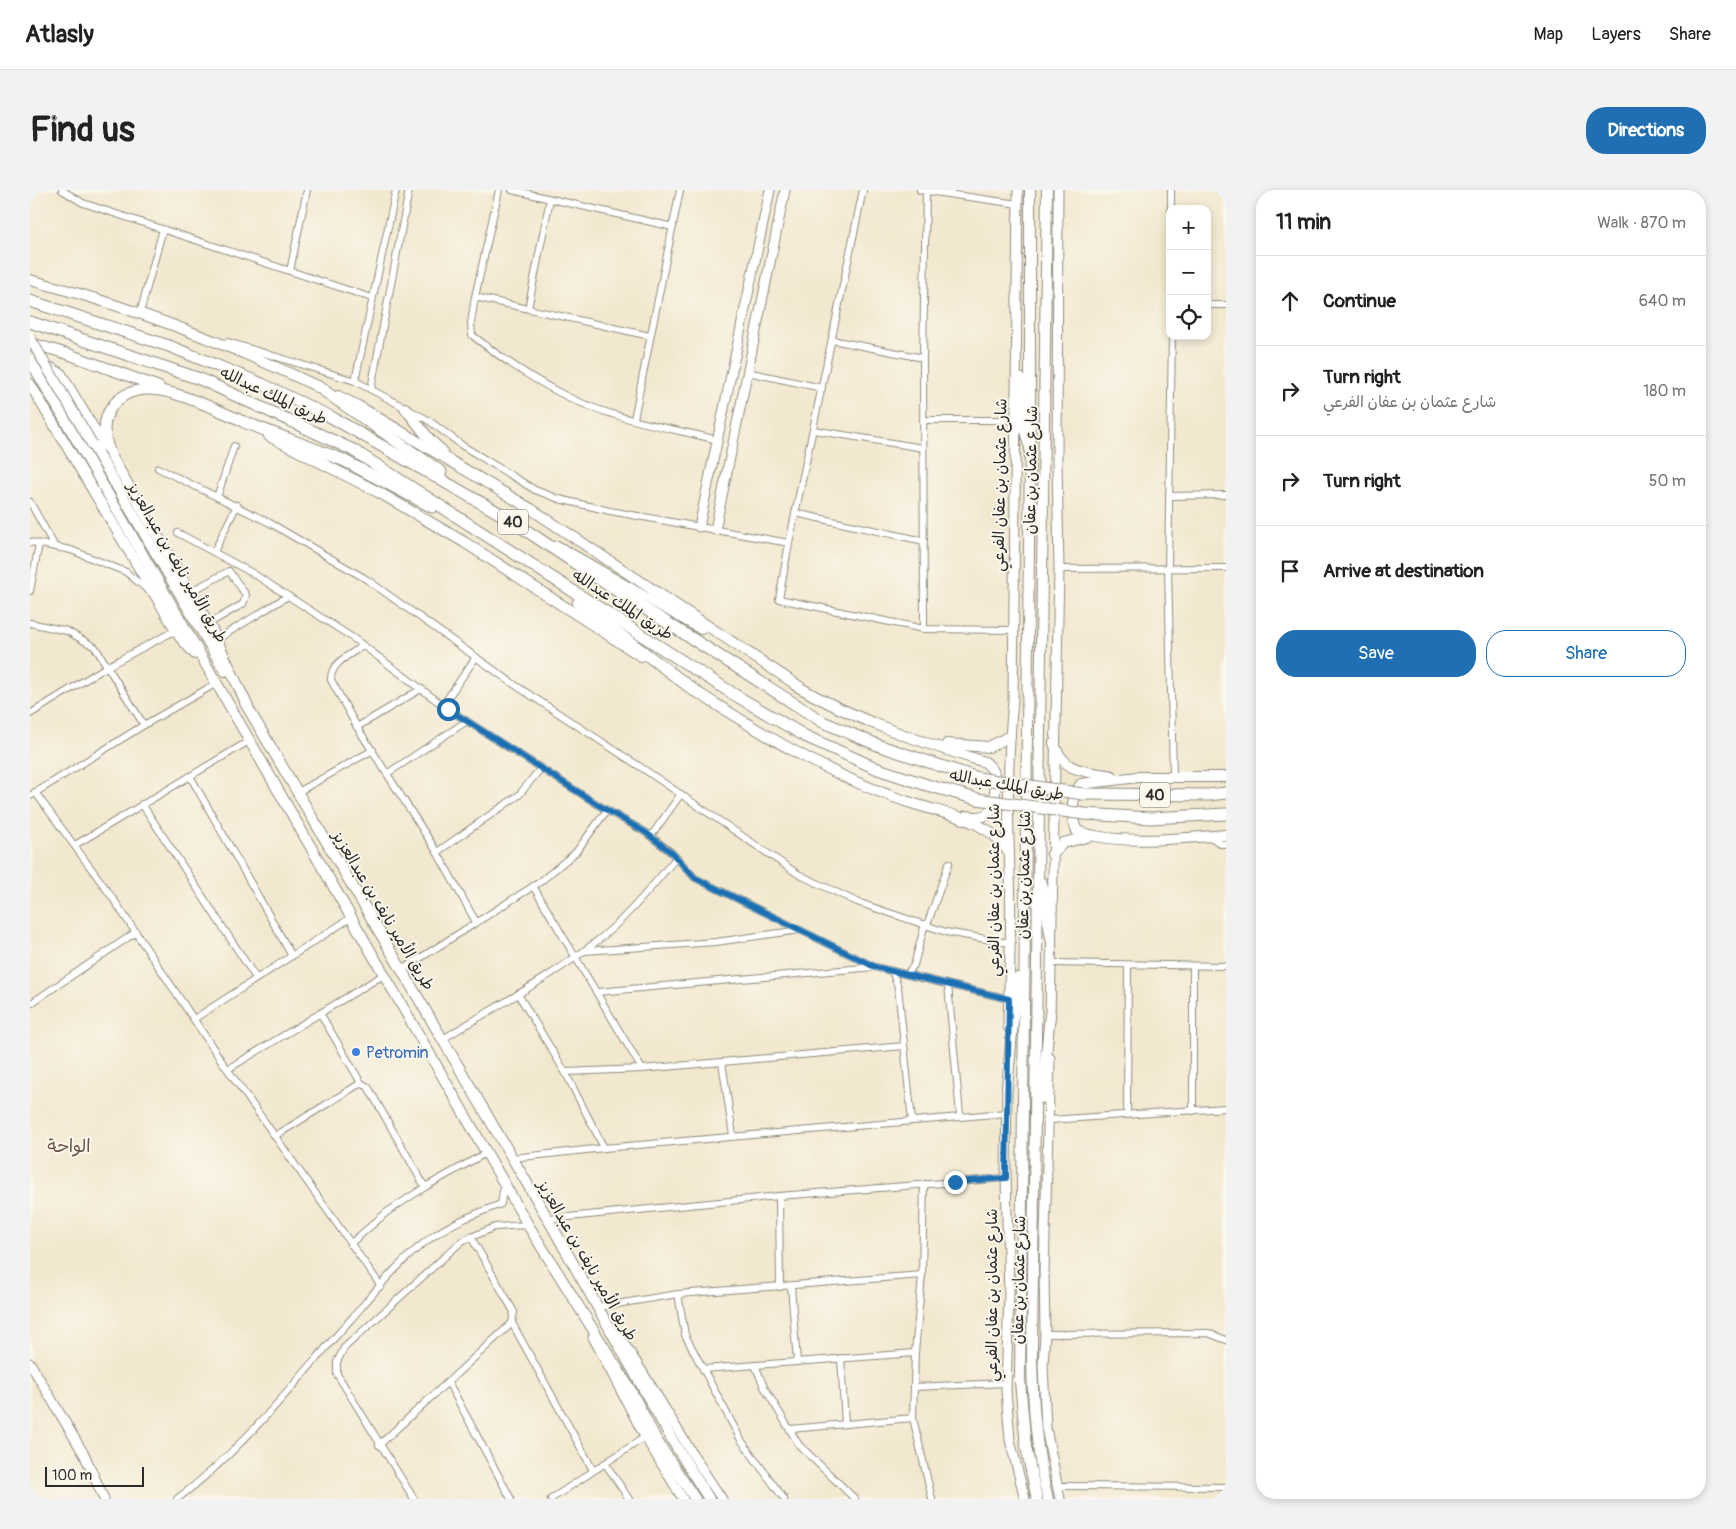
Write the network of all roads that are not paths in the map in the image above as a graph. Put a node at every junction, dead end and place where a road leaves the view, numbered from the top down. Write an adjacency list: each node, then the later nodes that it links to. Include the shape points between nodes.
1 (62, 190): 21 (street, via 83,203)
2 (307, 190): 22 (street)
3 (396, 190): 27 (street)
4 (408, 190): 49 (street)
5 (499, 190): 26 (street)
6 (512, 190): 17 (street)
7 (680, 190): 20 (street)
8 (770, 190): 58 (main road)
9 (785, 190): 44 (main road)
10 (863, 190): 39 (street)
11 (1018, 190): 18 (main road, شارع عثمان بن عفان الفرعي)
12 (1030, 190): 62 (main road, شارع عثمان بن عفان)
13 (1047, 190): 32 (main road, شارع عثمان بن عفان)
14 (1058, 190): 61 (main road)
15 (1171, 190): 19 (street)
16 (923, 191): 18 (street); 42 (street)
17 (550, 199): 20 (street); 31 (street)
18 (1018, 204): 35 (main road, شارع عثمان بن عفان الفرعي)
19 (1171, 205)
20 (673, 227): 37 (street)
21 (163, 229): 22 (street); 33 (street)
22 (290, 271): 27 (street)
23 (30, 272): 25 (main road)
24 (30, 280): 25 (main road)
25 (70, 290): 33 (main road)
26 (475, 297): 31 (street); 53 (street, via 472,335 502,359 566,396)
27 (372, 298): 45 (street)
28 (30, 301): 72 (highway, طريق الملك عبدالله / 40, via 169,346 262,384 331,417)
29 (1211, 305): 30 (street)
30 (1226, 305)
31 (528, 309): 37 (street)
32 (1046, 309): 61 (main road, via 1051,338); 138 (main road, شارع عثمان بن عفان)
33 (140, 313): 36 (main road)
34 (30, 322): 76 (highway, طريق الملك عبدالله / 40, via 200,379 344,446 400,478)
35 (1017, 328): 55 (main road, شارع عثمان بن عفان الفرعي); 62 (main road, via 1024,429)
36 (194, 332): 45 (street); 47 (main road)
37 (650, 336): 53 (street)
38 (30, 338): 105 (main road, طريق الأمير نايف بن عبدالعزيز, bridge, via 180,597)
39 (832, 340): 42 (street); 48 (street)
40 (1172, 340): 66 (street)
41 (30, 343): 50 (main road)
42 (923, 358): 54 (street)
43 (30, 360): 99 (main road, طريق الأمير نايف بن عبدالعزيز, bridge)
44 (747, 372): 48 (street); 74 (main road)
45 (355, 381): 49 (street)
46 (30, 384): 52 (main road)
47 (317, 386): 64 (main road, via 358,406); 72 (highway)
48 (822, 388): 57 (street)
49 (370, 389): 51 (street)
50 (176, 393): 56 (main road); 63 (main road, via 137,390 116,401 109,410 104,429)
51 (405, 408): 64 (main road, via 430,440); 73 (street, via 535,490 610,511)
52 (49, 413): 63 (main road, via 34,381 38,371 46,367 61,374); 89 (main road)
53 (634, 419): 58 (street)
54 (923, 420): 55 (street); 60 (street)
55 (1015, 420): 94 (main road, شارع عثمان بن عفان الفرعي)
56 (244, 422): 76 (highway, via 343,460); 103 (main road, via 380,493 464,542)
57 (813, 430): 60 (street); 71 (street)
58 (718, 440): 73 (main road)
59 (234, 446): 68 (street)
60 (924, 448): 78 (street)
61 (1057, 450): 85 (main road)
62 (1030, 453): 142 (main road, شارع عثمان بن عفان)
63 (112, 459): 87 (main road)
64 (460, 466): 101 (main road, via 531,509)
65 (158, 468): 68 (street)
66 (1169, 496): 67 (street); 83 (street)
67 (1226, 496)
68 (217, 497): 70 (street)
69 (30, 502): 81 (street)
70 (236, 505): 82 (street); 97 (street, via 366,579)
71 (795, 513): 78 (street); 79 (street)
72 (506, 517): 101 (main road); 122 (highway, طريق الملك عبدالله / 40, bridge, via 611,588 823,722 889,750 978,778 1083,794)
73 (699, 527): 74 (street)
74 (715, 530): 79 (street)
75 (178, 533): 82 (street)
76 (491, 538): 103 (highway); 128 (highway, طريق الملك عبدالله / 40, bridge, via 726,690 805,736 878,769 977,798 1084,814 1151,818)
77 (30, 542): 80 (street)
78 (924, 542): 92 (street)
79 (789, 543): 92 (street, via 779,599)
80 (40, 544): 81 (street); 86 (street)
81 (55, 547): 89 (street, via 126,572)
82 (214, 552): 88 (street)
83 (1168, 567): 84 (street); 85 (street); 118 (street)
84 (1226, 568)
85 (1059, 569): 113 (main road)
86 (30, 591)
87 (190, 592): 91 (main road); 91 (street, via 229,571 246,596 243,604)
88 (288, 596): 95 (street); 96 (street)
89 (157, 598): 93 (main road)
90 (30, 623): 98 (street, via 67,631 96,646)
91 (208, 624): 95 (main road)
92 (924, 629): 94 (street)
93 (176, 630): 98 (street); 99 (main road)
94 (1012, 630): 110 (main road, شارع عثمان بن عفان الفرعي)
95 (216, 640): 105 (main road)
96 (363, 646): 102 (street); 109 (street, via 336,664 330,672 331,680)
97 (476, 657): 104 (street); 124 (street)
98 (108, 666): 106 (street); 108 (street)
99 (209, 671): 100 (main road, طريق الأمير نايف بن عبدالعزيز)
100 (217, 682): 108 (street); 111 (main road, طريق الأمير نايف بن عبدالعزيز)
101 (800, 688): 112 (main road, via 866,721)
102 (421, 689): 104 (street); 109 (street)
103 (695, 691): 127 (main road, via 791,750 834,772 893,798)
104 (443, 705): 107 (street)
105 (248, 707): 121 (main road, طريق الأمير نايف بن عبدالعزيز)
106 (30, 714)
107 (468, 721): 115 (street); 116 (street)
108 (144, 724): 123 (street)
109 (357, 727): 114 (street)
110 (1010, 736): 112 (main road, via 989,748); 136 (main road, شارع عثمان بن عفان الفرعي)
111 (249, 741): 117 (street); 143 (main road, طريق الأمير نايف بن عبدالعزيز)
112 (929, 742): 127 (main road, via 985,762 993,770 993,807 987,815 976,817)
113 (1054, 743): 119 (main road, via 1058,757 1066,766); 137 (main road)
114 (373, 750): 116 (street); 121 (street)
115 (541, 768): 126 (street); 135 (street, via 519,794)
116 (388, 773): 135 (street)
117 (190, 776): 125 (street); 152 (street)
118 (1173, 776): 119 (main road); 120 (main road)
119 (1138, 777): 130 (main road, via 1081,784 1076,790 1073,824 1077,832)
120 (1226, 777)
121 (298, 792): 158 (main road, طريق الأمير نايف بن عبدالعزيز)
122 (1226, 793)
123 (32, 794): 134 (street)
124 (681, 794): 129 (street); 145 (street, via 798,874 857,902)
125 (142, 804): 134 (street); 162 (street)
126 (608, 810): 129 (street); 141 (street, via 576,852)
127 (938, 811): 136 (main road, via 976,823 993,833)
128 (1226, 814)
129 (651, 836): 139 (street)
130 (1091, 836): 131 (main road); 137 (main road, via 1063,843)
131 (1210, 836): 132 (main road); 133 (street)
132 (1226, 836)
133 (1226, 844)
134 (75, 845): 147 (street)
135 (438, 852): 144 (street)
136 (1009, 853): 149 (main road, شارع عثمان بن عفان الفرعي)
137 (1052, 854): 148 (main road)
138 (1037, 857): 148 (main road); 191 (main road, شارع عثمان بن عفان)
139 (676, 858): 146 (street, via 695,878); 150 (street, via 641,900)
140 (949, 863): 145 (street)
141 (533, 886): 144 (street); 151 (street)
142 (1024, 910): 178 (main road); 243 (main road, شارع عثمان بن عفان, via 1020,1381 1026,1447)
143 (352, 917): 152 (street); 160 (main road, طريق الأمير نايف بن عبدالعزيز)
144 (476, 922): 158 (street)
145 (926, 925): 149 (street); 161 (street, via 914,965)
146 (800, 930): 150 (street, via 716,942); 157 (street)
147 (136, 932): 167 (street); 170 (street)
148 (1052, 939): 153 (main road)
149 (1009, 943): 166 (main road, شارع عثمان بن عفان الفرعي)
150 (583, 951): 151 (street)
151 (576, 955): 164 (street); 165 (street)
152 (292, 956): 162 (street)
153 (1051, 962): 154 (street); 169 (main road)
154 (1128, 966): 155 (street); 183 (street)
155 (1194, 966): 156 (street); 180 (street)
156 (1226, 966)
157 (875, 967): 159 (street); 164 (street)
158 (402, 969): 171 (main road, طريق الأمير نايف بن عبدالعزيز)
159 (892, 971): 161 (street); 172 (street, via 898,987)
160 (385, 974): 168 (street); 189 (main road, طريق الأمير نايف بن عبدالعزيز)
161 (907, 974): 163 (street)
162 (256, 978): 170 (street)
163 (948, 985): 166 (street); 182 (street)
164 (598, 992): 175 (street)
165 (518, 994): 171 (street); 176 (street)
166 (1009, 999): 178 (main road, شارع عثمان بن عفان الفرعي)
167 (30, 1004)
168 (320, 1013): 174 (street); 177 (street)
169 (1050, 1014): 184 (main road); 191 (main road)
170 (194, 1019): 174 (street)
171 (443, 1039): 190 (main road, طريق الأمير نايف بن عبدالعزيز)
172 (904, 1046): 173 (street); 185 (street)
173 (722, 1062): 175 (street); 187 (street)
174 (228, 1069): 186 (street)
175 (642, 1069): 176 (street)
176 (565, 1072): 188 (street)
177 (361, 1083): 186 (street); 195 (street, via 368,1086)
178 (1007, 1088): 181 (main road, شارع عثمان بن عفان الفرعي)
179 (1226, 1108): 180 (street)
180 (1193, 1111): 183 (street)
181 (1006, 1113): 182 (street); 192 (main road, شارع عثمان بن عفان الفرعي)
182 (960, 1115): 185 (street)
183 (1127, 1115): 184 (street)
184 (1049, 1120): 209 (main road, via 1044,1271)
185 (912, 1121): 187 (street)
186 (275, 1136): 200 (street)
187 (733, 1136): 188 (street)
188 (604, 1148): 190 (street)
189 (486, 1153): 193 (main road, طريق الأمير نايف بن عبدالعزيز); 195 (street)
190 (513, 1158): 197 (main road, طريق الأمير نايف بن عبدالعزيز)
191 (1034, 1176): 244 (main road, شارع عثمان بن عفان, via 1032,1394)
192 (1006, 1178): 194 (street); 218 (main road, شارع عثمان بن عفان الفرعي, via 1009,1294)
193 (504, 1184): 198 (main road, طريق الأمير نايف بن عبدالعزيز); 202 (street, via 501,1204 433,1236)
194 (924, 1184): 196 (street); 201 (street)
195 (425, 1187): 200 (street, via 387,1212)
196 (778, 1196): 197 (street); 204 (street)
197 (548, 1219): 206 (main road, طريق الأمير نايف بن عبدالعزيز)
198 (528, 1225): 199 (street, via 496,1227); 207 (main road, طريق الأمير نايف بن عبدالعزيز)
199 (470, 1237): 208 (street, via 514,1312); 224 (street, via 400,1295 344,1348 337,1362 337,1374)
200 (350, 1244): 202 (street)
201 (922, 1275): 203 (street); 211 (street)
202 (381, 1286): 230 (street, via 268,1413)
203 (791, 1286): 204 (street); 213 (street)
204 (780, 1287): 205 (street)
205 (678, 1294): 206 (street); 216 (street, via 685,1335)
206 (598, 1307): 237 (main road, طريق الأمير نايف بن عبدالعزيز); 238 (main road, via 633,1356)
207 (583, 1314): 223 (main road); 236 (main road, طريق الأمير نايف بن عبدالعزيز)
208 (512, 1322): 217 (street); 226 (street)
209 (1046, 1334): 210 (street, via 1208,1333); 227 (main road, via 1042,1365 1046,1428)
210 (1226, 1340)
211 (915, 1353): 212 (street); 219 (street)
212 (841, 1358): 213 (street); 221 (street)
213 (797, 1362): 215 (street)
214 (30, 1363): 229 (main road, via 85,1456)
215 (755, 1365): 216 (street); 222 (street, via 764,1388)
216 (703, 1369): 239 (street, via 741,1440)
217 (448, 1382): 224 (street); 232 (street)
218 (1006, 1383): 219 (street); 242 (main road, شارع عثمان بن عفان الفرعي, via 1010,1440)
219 (914, 1387): 220 (street)
220 (913, 1418): 221 (street); 241 (street)
221 (845, 1424): 222 (street)
222 (790, 1429): 240 (street, via 800,1445)
223 (644, 1437): 225 (street); 235 (main road)
224 (379, 1445): 231 (street)
225 (605, 1463): 226 (street); 234 (street)
226 (593, 1470): 233 (street)
227 (1057, 1486): 228 (street); 245 (main road)
228 (1226, 1487)
229 (104, 1499)
230 (177, 1499)
231 (414, 1499)
232 (511, 1499)
233 (551, 1499)
234 (629, 1499)
235 (683, 1499)
236 (695, 1499)
237 (709, 1499)
238 (722, 1499)
239 (784, 1499)
240 (855, 1499)
241 (932, 1499)
242 (1024, 1499)
243 (1037, 1499)
244 (1048, 1499)
245 (1060, 1499)

